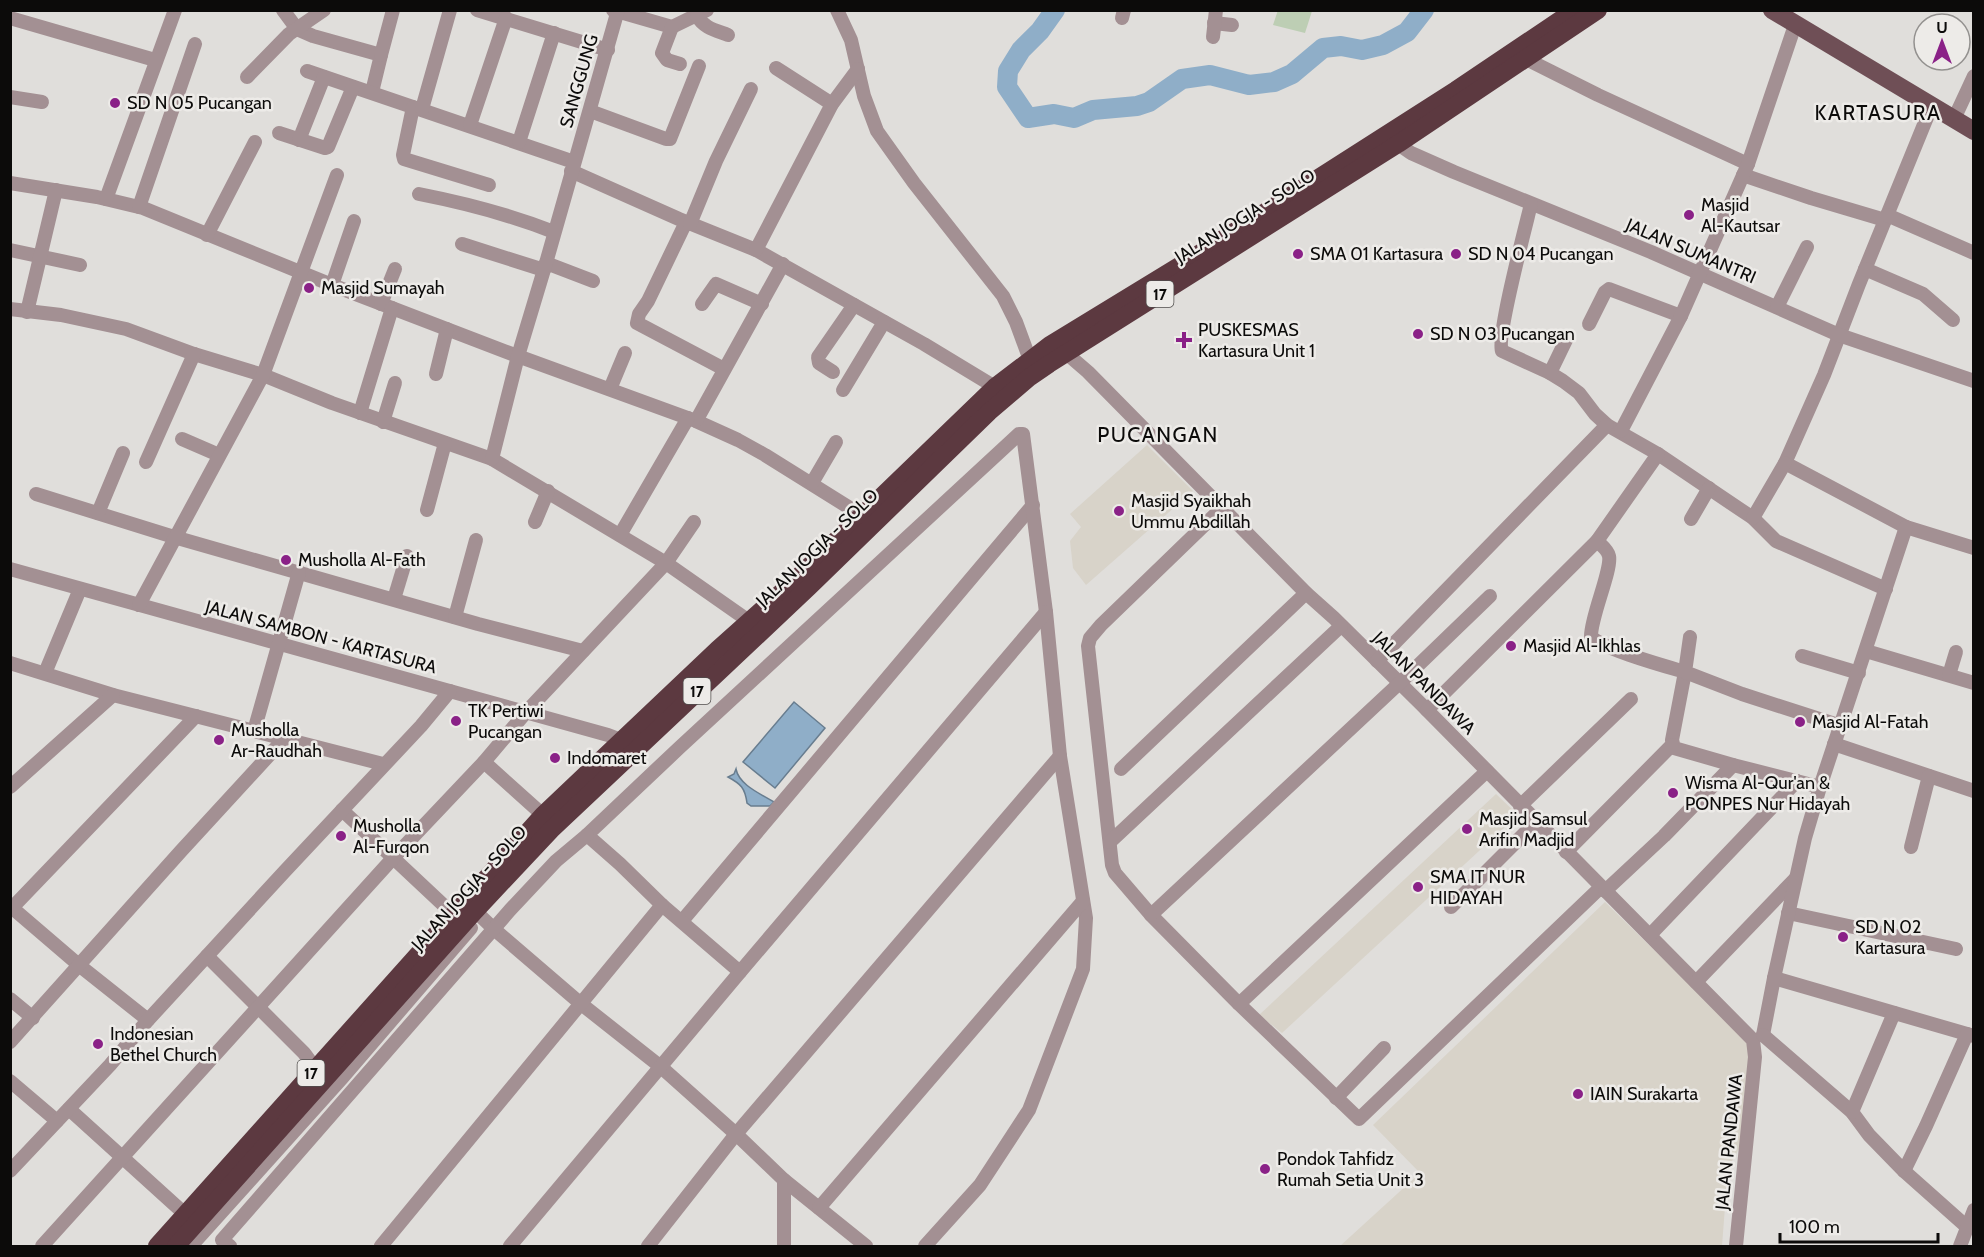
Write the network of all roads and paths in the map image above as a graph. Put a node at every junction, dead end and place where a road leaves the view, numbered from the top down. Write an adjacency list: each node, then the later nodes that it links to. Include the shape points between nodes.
1 (175, 10): 26 (street)
2 (283, 10): 19 (street)
3 (324, 10): 19 (street)
4 (393, 10): 24 (street)
5 (450, 10): 42 (street)
6 (477, 10): 14 (street)
7 (837, 10): 30 (street, via 851,40)
8 (1575, 10): 71 (highway, JALAN JOGJA - SOLO / 17)
9 (1598, 10): 25 (highway, JALAN JOGJA - SOLO / 17)
10 (1772, 10): 17 (main road)
11 (616, 11): 18 (street); 23 (street, SANGGUNG)
12 (702, 13): 18 (street); 21 (street, via 702,23)
13 (10, 18): 26 (street)
14 (506, 18): 20 (street); 45 (street)
15 (1214, 23): 16 (street)
16 (1232, 25)
17 (1795, 25): 41 (main road); 53 (street)
18 (672, 27): 27 (street, via 662,53 667,60)
19 (297, 28): 24 (street); 33 (street)
20 (554, 33): 23 (street); 50 (street)
21 (728, 34)
22 (195, 44): 61 (street)
23 (608, 50): 43 (street, SANGGUNG)
24 (381, 56): 37 (street)
25 (1526, 59): 51 (highway, JALAN JOGJA - SOLO / 17); 53 (street)
26 (155, 60): 59 (street)
27 (680, 64)
28 (699, 66): 43 (street, via 670,139)
29 (776, 68): 40 (street)
30 (858, 69): 40 (street); 101 (street, via 877,131 1003,296)
31 (307, 71): 34 (street)
32 (1974, 76): 44 (street)
33 (247, 77)
34 (324, 77): 35 (street); 48 (street)
35 (353, 87): 37 (street); 48 (street, via 329,147)
36 (751, 89): 64 (street)
37 (372, 92): 42 (street)
38 (10, 97): 39 (street)
39 (42, 102)
40 (832, 104): 70 (street)
41 (1932, 105): 44 (main road); 62 (street)
42 (418, 108): 45 (street); 56 (street, via 404,159)
43 (590, 111): 52 (street, SANGGUNG)
44 (1954, 119): 46 (main road)
45 (470, 125): 50 (street)
46 (1974, 130)
47 (279, 133): 48 (street)
48 (299, 140)
49 (255, 142): 66 (street)
50 (519, 142): 52 (street)
51 (1398, 144): 60 (street, JALAN SUMANTRI); 71 (highway, JALAN JOGJA - SOLO / 17)
52 (572, 166): 64 (street); 65 (street, SANGGUNG)
53 (1746, 170): 62 (street, via 1810,198); 80 (street)
54 (337, 175): 79 (street)
55 (10, 183): 57 (street)
56 (489, 185)
57 (56, 190): 59 (street); 73 (street)
58 (419, 194): 65 (street, via 463,203)
59 (106, 199): 61 (street)
60 (1531, 204): 80 (street, JALAN SUMANTRI); 104 (street, via 1500,346 1505,353)
61 (145, 209): 66 (street)
62 (1886, 217): 72 (street); 78 (street)
63 (354, 220): 82 (street)
64 (688, 223): 70 (street); 102 (street, via 637,323)
65 (554, 232): 76 (street, SANGGUNG)
66 (207, 235): 79 (street)
67 (462, 244): 76 (street)
68 (1807, 247): 87 (street)
69 (10, 250): 73 (street)
70 (756, 250): 74 (street)
71 (1216, 252): 98 (highway, JALAN JOGJA - SOLO / 17); 101 (highway, JALAN JOGJA - SOLO / 17)
72 (1974, 253)
73 (39, 256): 75 (street); 89 (street)
74 (783, 264): 84 (street); 85 (street)
75 (80, 265)
76 (545, 267): 81 (street); 100 (street, SANGGUNG)
77 (395, 269): 86 (street)
78 (1865, 269): 91 (street, via 1923,294); 95 (street)
79 (302, 274): 82 (street); 106 (street)
80 (1700, 274): 87 (street, JALAN SUMANTRI); 90 (street)
81 (593, 281)
82 (332, 285): 86 (street)
83 (702, 304): 84 (street, via 716,284)
84 (762, 304): 102 (street)
85 (854, 305): 92 (street); 103 (street, via 818,357 819,363)
86 (386, 306): 94 (street); 112 (street)
87 (1777, 307): 95 (street, JALAN SUMANTRI)
88 (10, 309): 89 (street)
89 (27, 312): 99 (street, via 113,326)
90 (1681, 316): 93 (street, via 1609,289); 116 (street)
91 (1953, 320)
92 (884, 322): 110 (street); 111 (street)
93 (1589, 324)
94 (447, 329): 100 (street); 105 (street)
95 (1839, 335): 107 (street, JALAN SUMANTRI); 125 (street)
96 (1567, 338): 104 (street)
97 (625, 353): 109 (street)
98 (1066, 353): 111 (highway, JALAN JOGJA - SOLO / 17); 131 (street, JALAN PANDAWA)
99 (194, 354): 106 (street); 124 (street)
100 (518, 356): 109 (street); 123 (street, SANGGUNG)
101 (1030, 360): 111 (highway, JALAN JOGJA - SOLO / 17)
102 (724, 369): 113 (street)
103 (834, 372)
104 (1550, 373): 115 (street, via 1579,393)
105 (436, 374)
106 (263, 375): 112 (street); 122 (street)
107 (1974, 381)
108 (395, 383): 114 (street)
109 (610, 389): 113 (street)
110 (843, 390)
111 (998, 394): 134 (highway, JALAN JOGJA - SOLO / 17); 157 (highway, JALAN JOGJA - SOLO / 17); 212 (street, via 992,421)
112 (360, 413): 114 (street)
113 (692, 420): 126 (street, via 738,440); 140 (street)
114 (383, 422): 119 (street)
115 (1608, 425): 116 (street); 165 (street)
116 (1621, 431): 121 (street)
117 (182, 439): 122 (street)
118 (836, 442): 126 (street)
119 (445, 443): 123 (street); 132 (street)
120 (123, 453): 133 (street)
121 (1658, 454): 127 (street); 143 (street)
122 (219, 455): 141 (street)
123 (492, 459): 128 (street)
124 (146, 462)
125 (1785, 464): 135 (street); 139 (street)
126 (812, 483): 134 (street)
127 (1709, 488): 135 (street); 136 (street)
128 (548, 491): 137 (street); 140 (street)
129 (36, 494): 133 (street)
130 (1033, 505): 155 (street); 201 (street, via 1025,438 1019,434); 216 (street)
131 (1222, 508): 151 (street, JALAN PANDAWA); 202 (street, via 1088,642)
132 (427, 510)
133 (98, 513): 141 (street)
134 (861, 515): 157 (highway, JALAN JOGJA - SOLO / 17)
135 (1753, 518): 150 (street, via 1776,542)
136 (1691, 519)
137 (535, 522)
138 (694, 522): 146 (street)
139 (1906, 528): 144 (street); 150 (street)
140 (620, 535): 146 (street)
141 (174, 537): 148 (street); 154 (street)
142 (476, 540): 156 (street)
143 (1597, 541): 167 (street, via 1609,554 1609,562 1592,638); 177 (street)
144 (1974, 548)
145 (407, 556): 153 (street)
146 (666, 563): 157 (street); 161 (street)
147 (10, 569): 149 (street, JALAN SAMBON - KARTASURA)
148 (299, 572): 153 (street); 160 (street)
149 (80, 589): 154 (street, JALAN SAMBON - KARTASURA); 168 (street)
150 (1886, 589): 162 (street)
151 (1306, 592): 158 (street, JALAN PANDAWA); 190 (street)
152 (1490, 596): 173 (street)
153 (394, 599): 156 (street)
154 (139, 605): 160 (street, JALAN SAMBON - KARTASURA)
155 (1046, 612): 186 (street); 223 (street)
156 (455, 617): 161 (street)
157 (756, 625): 185 (highway, JALAN JOGJA - SOLO / 17)
158 (1341, 626): 165 (street, JALAN PANDAWA); 202 (street)
159 (1690, 637): 167 (street)
160 (280, 643): 174 (street, JALAN SAMBON - KARTASURA); 181 (street)
161 (583, 651): 178 (street)
162 (1866, 651): 169 (street); 171 (street)
163 (1956, 652): 171 (street)
164 (1802, 657): 169 (street)
165 (1377, 661): 173 (street, JALAN PANDAWA)
166 (16, 664): 168 (street); 170 (street)
167 (1685, 672): 180 (street); 184 (street)
168 (45, 673): 175 (street)
169 (1859, 673): 180 (street)
170 (10, 675)
171 (1949, 675): 172 (street)
172 (1974, 683)
173 (1399, 684): 177 (street, JALAN PANDAWA); 215 (street)
174 (450, 691): 178 (street, JALAN SAMBON - KARTASURA); 188 (street, via 422,726)
175 (112, 695): 179 (street); 194 (street)
176 (1631, 699): 197 (street)
177 (1427, 710): 191 (street, JALAN PANDAWA)
178 (527, 711): 185 (street, JALAN SAMBON - KARTASURA); 187 (street)
179 (196, 716): 181 (street); 211 (street)
180 (1840, 726): 183 (street)
181 (254, 731): 182 (street)
182 (284, 739): 188 (street); 222 (street)
183 (1834, 744): 192 (street); 195 (street)
184 (1672, 745): 189 (street); 204 (street)
185 (627, 746): 199 (highway, JALAN JOGJA - SOLO / 17); 212 (highway, JALAN JOGJA - SOLO / 17)
186 (1060, 756): 208 (street); 244 (street)
187 (484, 762): 199 (street); 205 (street)
188 (383, 764): 198 (street)
189 (1733, 765): 193 (street); 207 (street, via 1664,836)
190 (1121, 769)
191 (1487, 771): 197 (street, JALAN PANDAWA); 228 (street)
192 (1929, 776): 196 (street); 203 (street)
193 (1797, 782): 195 (street); 218 (street)
194 (10, 787)
195 (1821, 787): 206 (street)
196 (1974, 791)
197 (1520, 806): 200 (street, JALAN PANDAWA)
198 (342, 810): 205 (street); 221 (street)
199 (543, 815): 212 (highway, JALAN JOGJA - SOLO / 17)
200 (1536, 822): 204 (street, JALAN PANDAWA); 210 (street)
201 (587, 835): 209 (street); 217 (street, via 556,861)
202 (1110, 842): 215 (street, via 1115,873)
203 (1911, 847)
204 (1566, 852): 207 (street, JALAN PANDAWA)
205 (394, 857): 214 (street); 229 (street)
206 (1796, 877): 213 (street); 225 (street)
207 (1603, 889): 218 (street, JALAN PANDAWA); 240 (street, via 1359,1119)
208 (1083, 901): 249 (street); 264 (street, via 1083,969 1029,1110 980,1185)
209 (662, 905): 216 (street); 227 (street)
210 (1451, 907)
211 (11, 908): 222 (street)
212 (474, 909): 214 (highway, JALAN JOGJA - SOLO / 17); 217 (street); 219 (highway, JALAN JOGJA - SOLO / 17)
213 (1788, 913): 220 (street); 224 (street)
214 (454, 915): 238 (highway, JALAN JOGJA - SOLO / 17)
215 (1151, 915): 228 (street)
216 (682, 921): 223 (street)
217 (495, 930): 227 (street); 254 (street)
218 (1650, 935): 225 (street, JALAN PANDAWA)
219 (452, 944): 257 (highway, JALAN JOGJA - SOLO / 17); 258 (street, via 342,1078)
220 (1956, 949)
221 (207, 956): 229 (street); 232 (street)
222 (80, 966): 231 (street); 232 (street)
223 (740, 972): 237 (street)
224 (1774, 978): 230 (street); 234 (street)
225 (1696, 982): 234 (street, JALAN PANDAWA)
226 (10, 999): 231 (street)
227 (580, 1004): 237 (street); 259 (street)
228 (1239, 1004): 240 (street)
229 (258, 1008): 238 (street); 245 (street)
230 (1894, 1013): 233 (street); 242 (street)
231 (33, 1018): 235 (street)
232 (148, 1020): 241 (street)
233 (1970, 1035): 247 (street)
234 (1759, 1038): 242 (street); 265 (street, JALAN PANDAWA)
235 (10, 1042)
236 (1384, 1048): 240 (street)
237 (661, 1067): 244 (street); 260 (street)
238 (315, 1068): 251 (highway, JALAN JOGJA - SOLO / 17)
239 (10, 1081): 243 (street)
240 (1336, 1098)
241 (69, 1109): 243 (street); 245 (street)
242 (1852, 1112): 247 (street)
243 (57, 1121): 246 (street)
244 (736, 1134): 248 (street); 261 (street)
245 (121, 1158): 251 (street); 255 (street)
246 (10, 1171)
247 (1904, 1171): 252 (street)
248 (784, 1180): 249 (street); 262 (street)
249 (819, 1208): 253 (street)
250 (1974, 1210): 252 (street)
251 (186, 1215): 256 (highway, JALAN JOGJA - SOLO / 17)
252 (1967, 1227): 266 (street)
253 (849, 1241): 263 (street)
254 (223, 1244)
255 (42, 1246)
256 (157, 1246)
257 (176, 1246)
258 (191, 1246)
259 (381, 1246)
260 (510, 1246)
261 (648, 1246)
262 (784, 1246)
263 (866, 1246)
264 (925, 1246)
265 (1736, 1246)
266 (1960, 1246)

